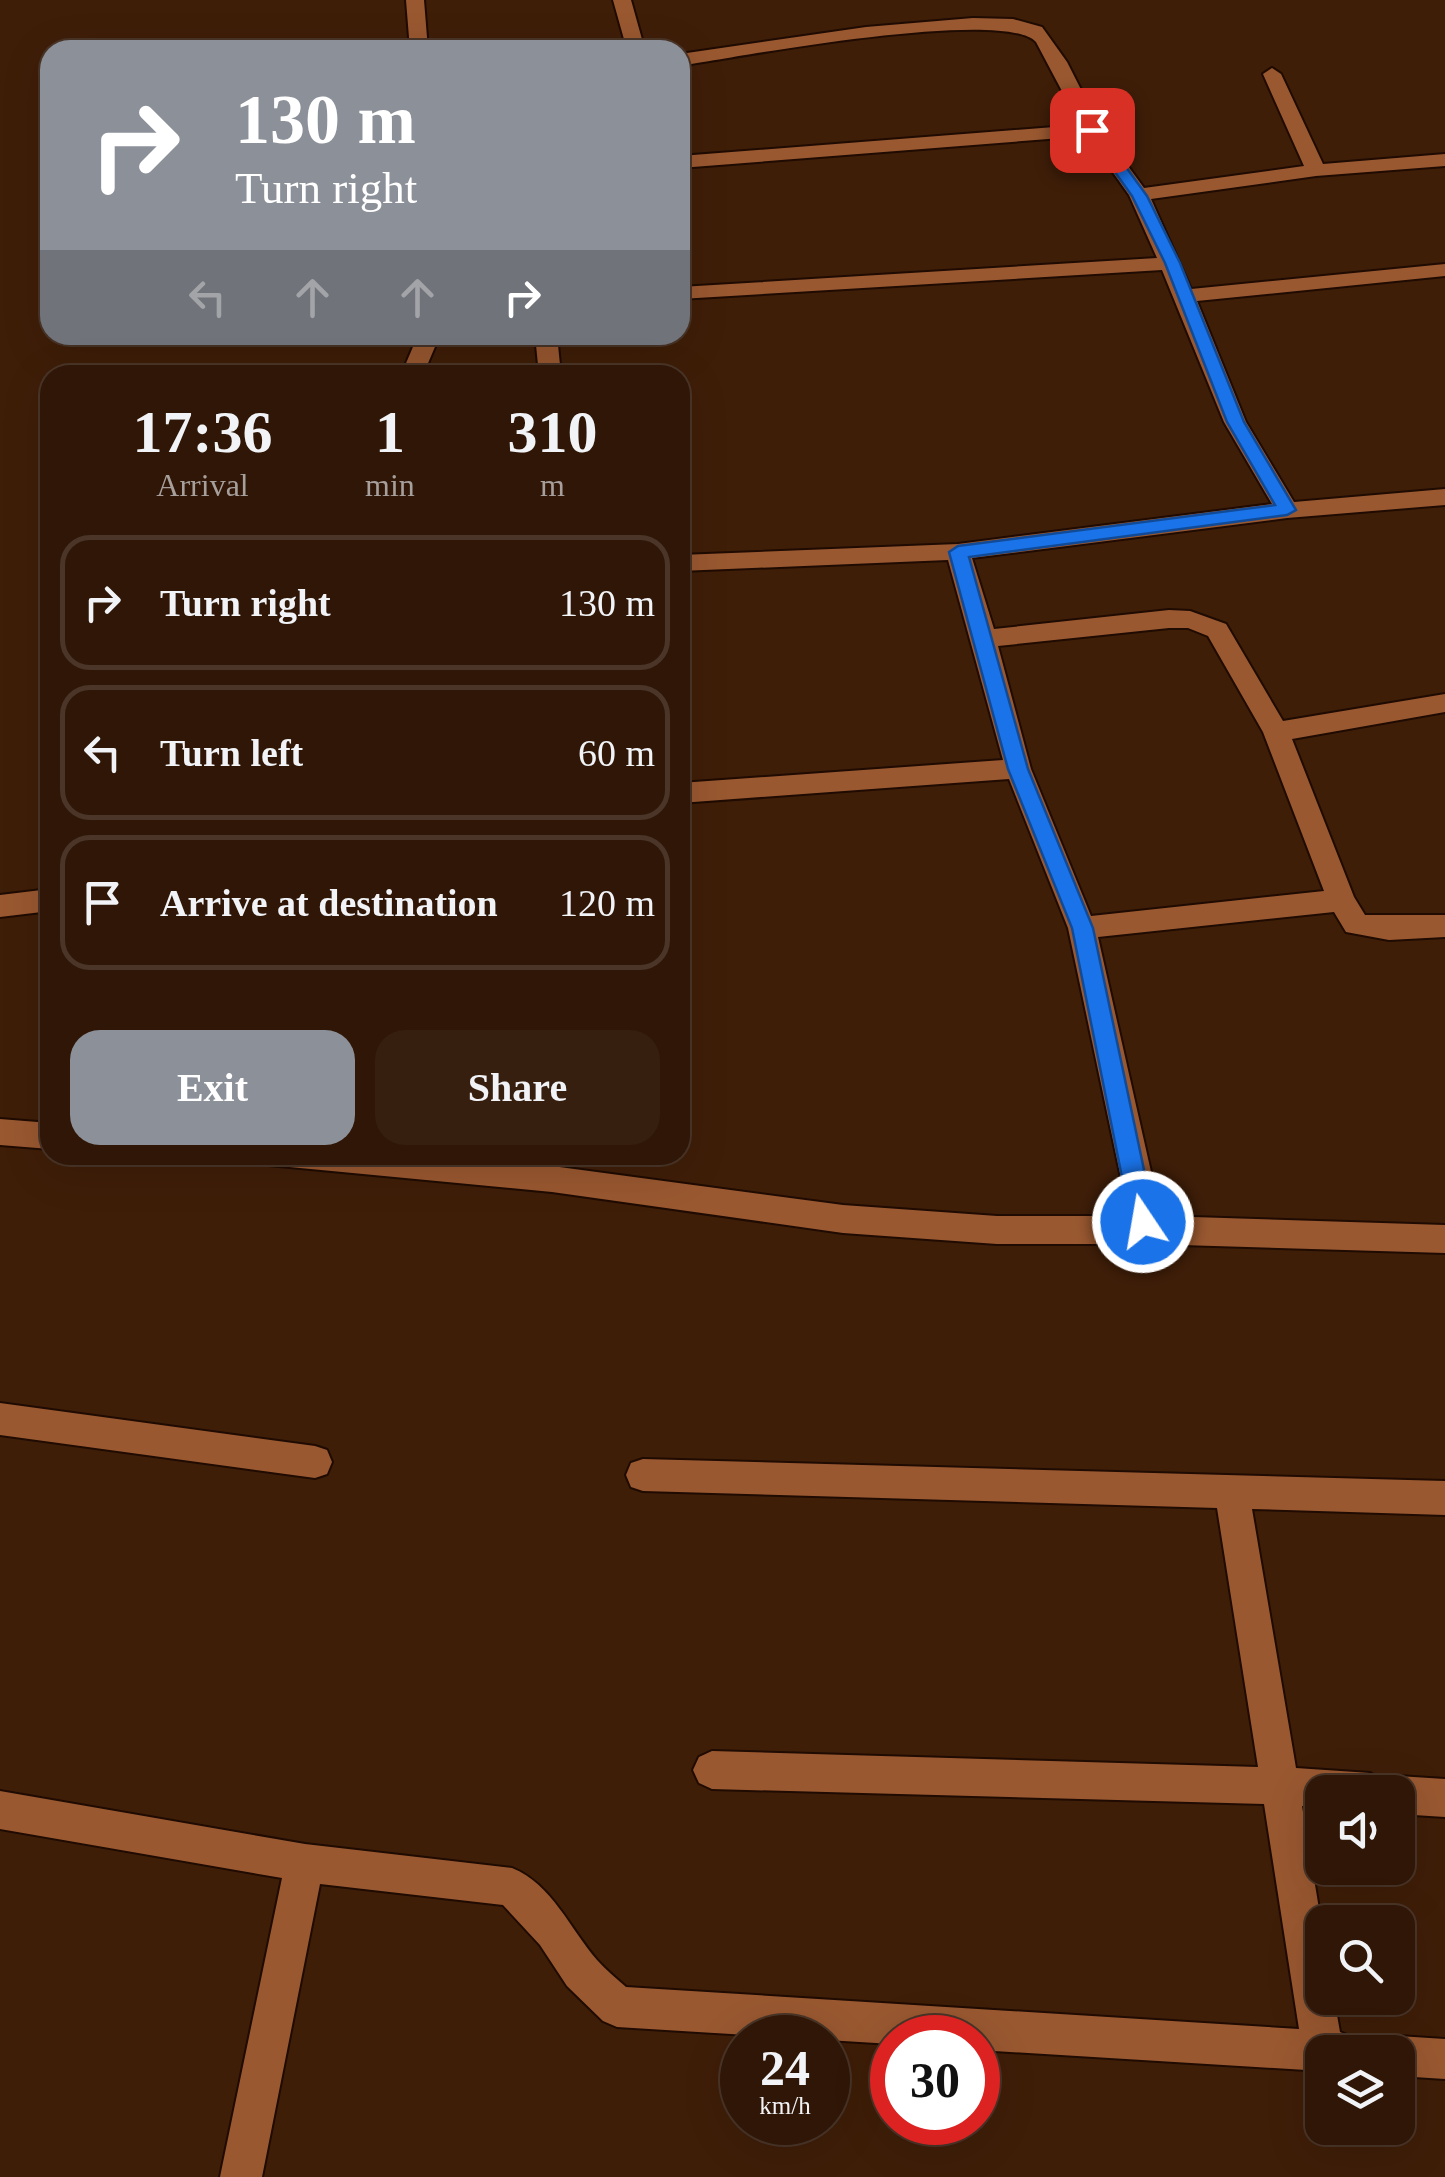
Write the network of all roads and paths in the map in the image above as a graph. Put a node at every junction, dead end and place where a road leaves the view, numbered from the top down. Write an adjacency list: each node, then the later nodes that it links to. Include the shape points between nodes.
1 (415, 0): 3 (street)
2 (622, 0): 4 (street)
3 (418, 40)
4 (633, 40)
5 (690, 59): 7 (street, via 908,29 1024,24 1043,37)
6 (1272, 74): 10 (street)
7 (1092, 130): 9 (street); 11 (street)
8 (1445, 160): 10 (street)
9 (690, 161)
10 (1316, 170): 11 (street)
11 (1139, 196): 12 (street)
12 (1172, 263): 14 (street); 15 (street)
13 (1445, 270): 15 (street)
14 (690, 293)
15 (1184, 296): 17 (street, via 1235,422)
16 (1445, 498): 17 (street)
17 (1287, 510): 18 (street)
18 (958, 552): 19 (street); 20 (street)
19 (690, 563)
20 (984, 639): 22 (street, via 1190,620 1217,630); 23 (street)
21 (1445, 703): 22 (street)
22 (1276, 732): 25 (street)
23 (1018, 769): 24 (street); 29 (street)
24 (690, 792)
25 (1340, 900): 28 (street, via 1356,924 1367,927); 29 (street)
26 (40, 901): 27 (street)
27 (0, 906)
28 (1445, 926)
29 (1082, 928): 33 (street)
30 (0, 1132): 31 (street)
31 (40, 1135)
32 (383, 1165): 33 (street, via 552,1180 843,1220)
33 (1148, 1230): 34 (street)
34 (1445, 1239)
35 (0, 1419): 36 (street)
36 (316, 1462)
37 (642, 1475): 38 (street)
38 (1232, 1491): 39 (street); 41 (street)
39 (1445, 1498)
40 (712, 1770): 41 (street)
41 (1280, 1786): 42 (street); 47 (street)
42 (1305, 1788)
43 (1415, 1795): 44 (street)
44 (1445, 1798)
45 (0, 1810): 46 (street)
46 (305, 1863): 48 (street, via 512,1887 617,2007); 51 (street)
47 (1321, 2035)
48 (1305, 2051)
49 (1415, 2057): 50 (street)
50 (1445, 2059)
51 (241, 2177)

